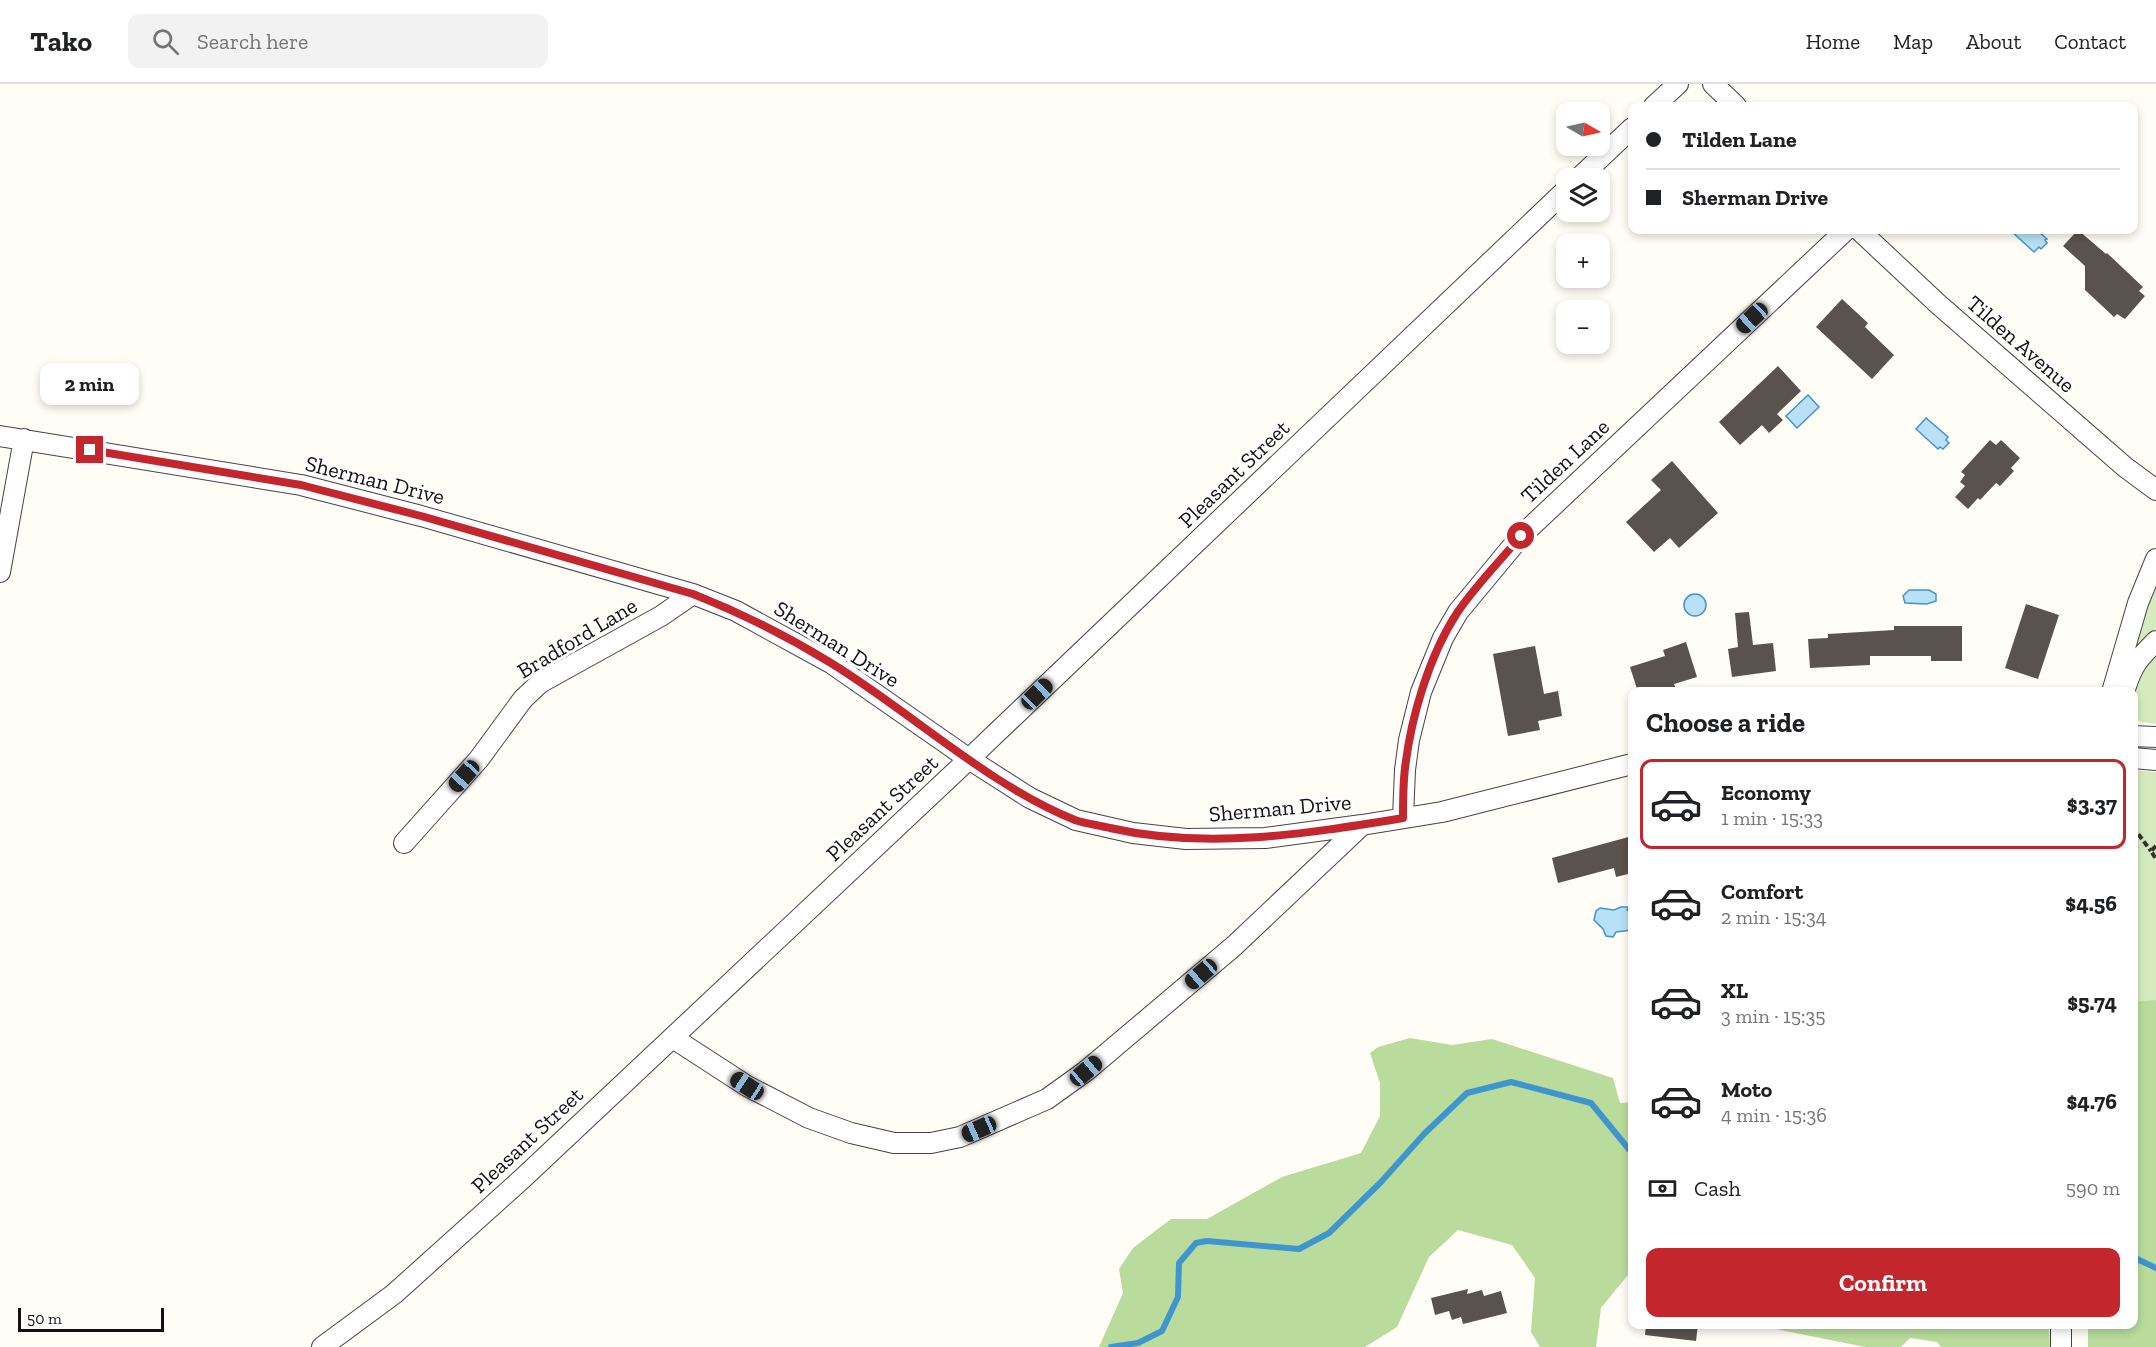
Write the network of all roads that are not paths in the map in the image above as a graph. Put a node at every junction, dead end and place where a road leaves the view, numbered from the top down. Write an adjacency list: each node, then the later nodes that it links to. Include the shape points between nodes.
1 (1678, 84): 3 (street)
2 (1713, 84): 4 (street)
3 (1658, 102)
4 (1732, 102)
5 (1628, 132): 6 (street)
6 (1590, 168)
7 (1556, 200): 22 (street, Pleasant Street)
8 (1842, 234): 25 (street, Tilden Lane, via 1521,536 1458,612 1421,692 1404,770)
9 (1863, 234): 12 (street, Tilden Avenue, via 1938,304)
10 (0, 435): 11 (street, Sherman Drive)
11 (24, 439): 14 (street); 15 (street, Sherman Drive, via 301,485)
12 (2156, 490)
13 (2156, 559): 17 (street, via 2138,603)
14 (0, 572)
15 (693, 594): 22 (street, Sherman Drive, via 736,611 831,663); 27 (street, Bradford Lane, via 540,683)
16 (2156, 641): 18 (street, via 2137,660)
17 (2113, 687)
18 (2126, 687)
19 (2138, 736): 20 (street)
20 (2156, 738)
21 (2138, 758): 23 (street)
22 (969, 759): 26 (street, Sherman Drive, via 1030,798 1076,820 1133,833 1186,839 1265,838); 28 (street, Pleasant Street)
23 (2156, 760)
24 (1628, 765): 25 (street, Sherman Drive, via 1442,812)
25 (1403, 818): 26 (street, Sherman Drive)
26 (1362, 825): 28 (street, via 1234,946 1086,1071 1047,1099 960,1137 931,1143 894,1143 851,1133 809,1118 747,1086)
27 (404, 843)
28 (673, 1038): 30 (street, Pleasant Street, via 394,1294)
29 (2061, 1329): 31 (street)
30 (322, 1347)
31 (2061, 1347)

